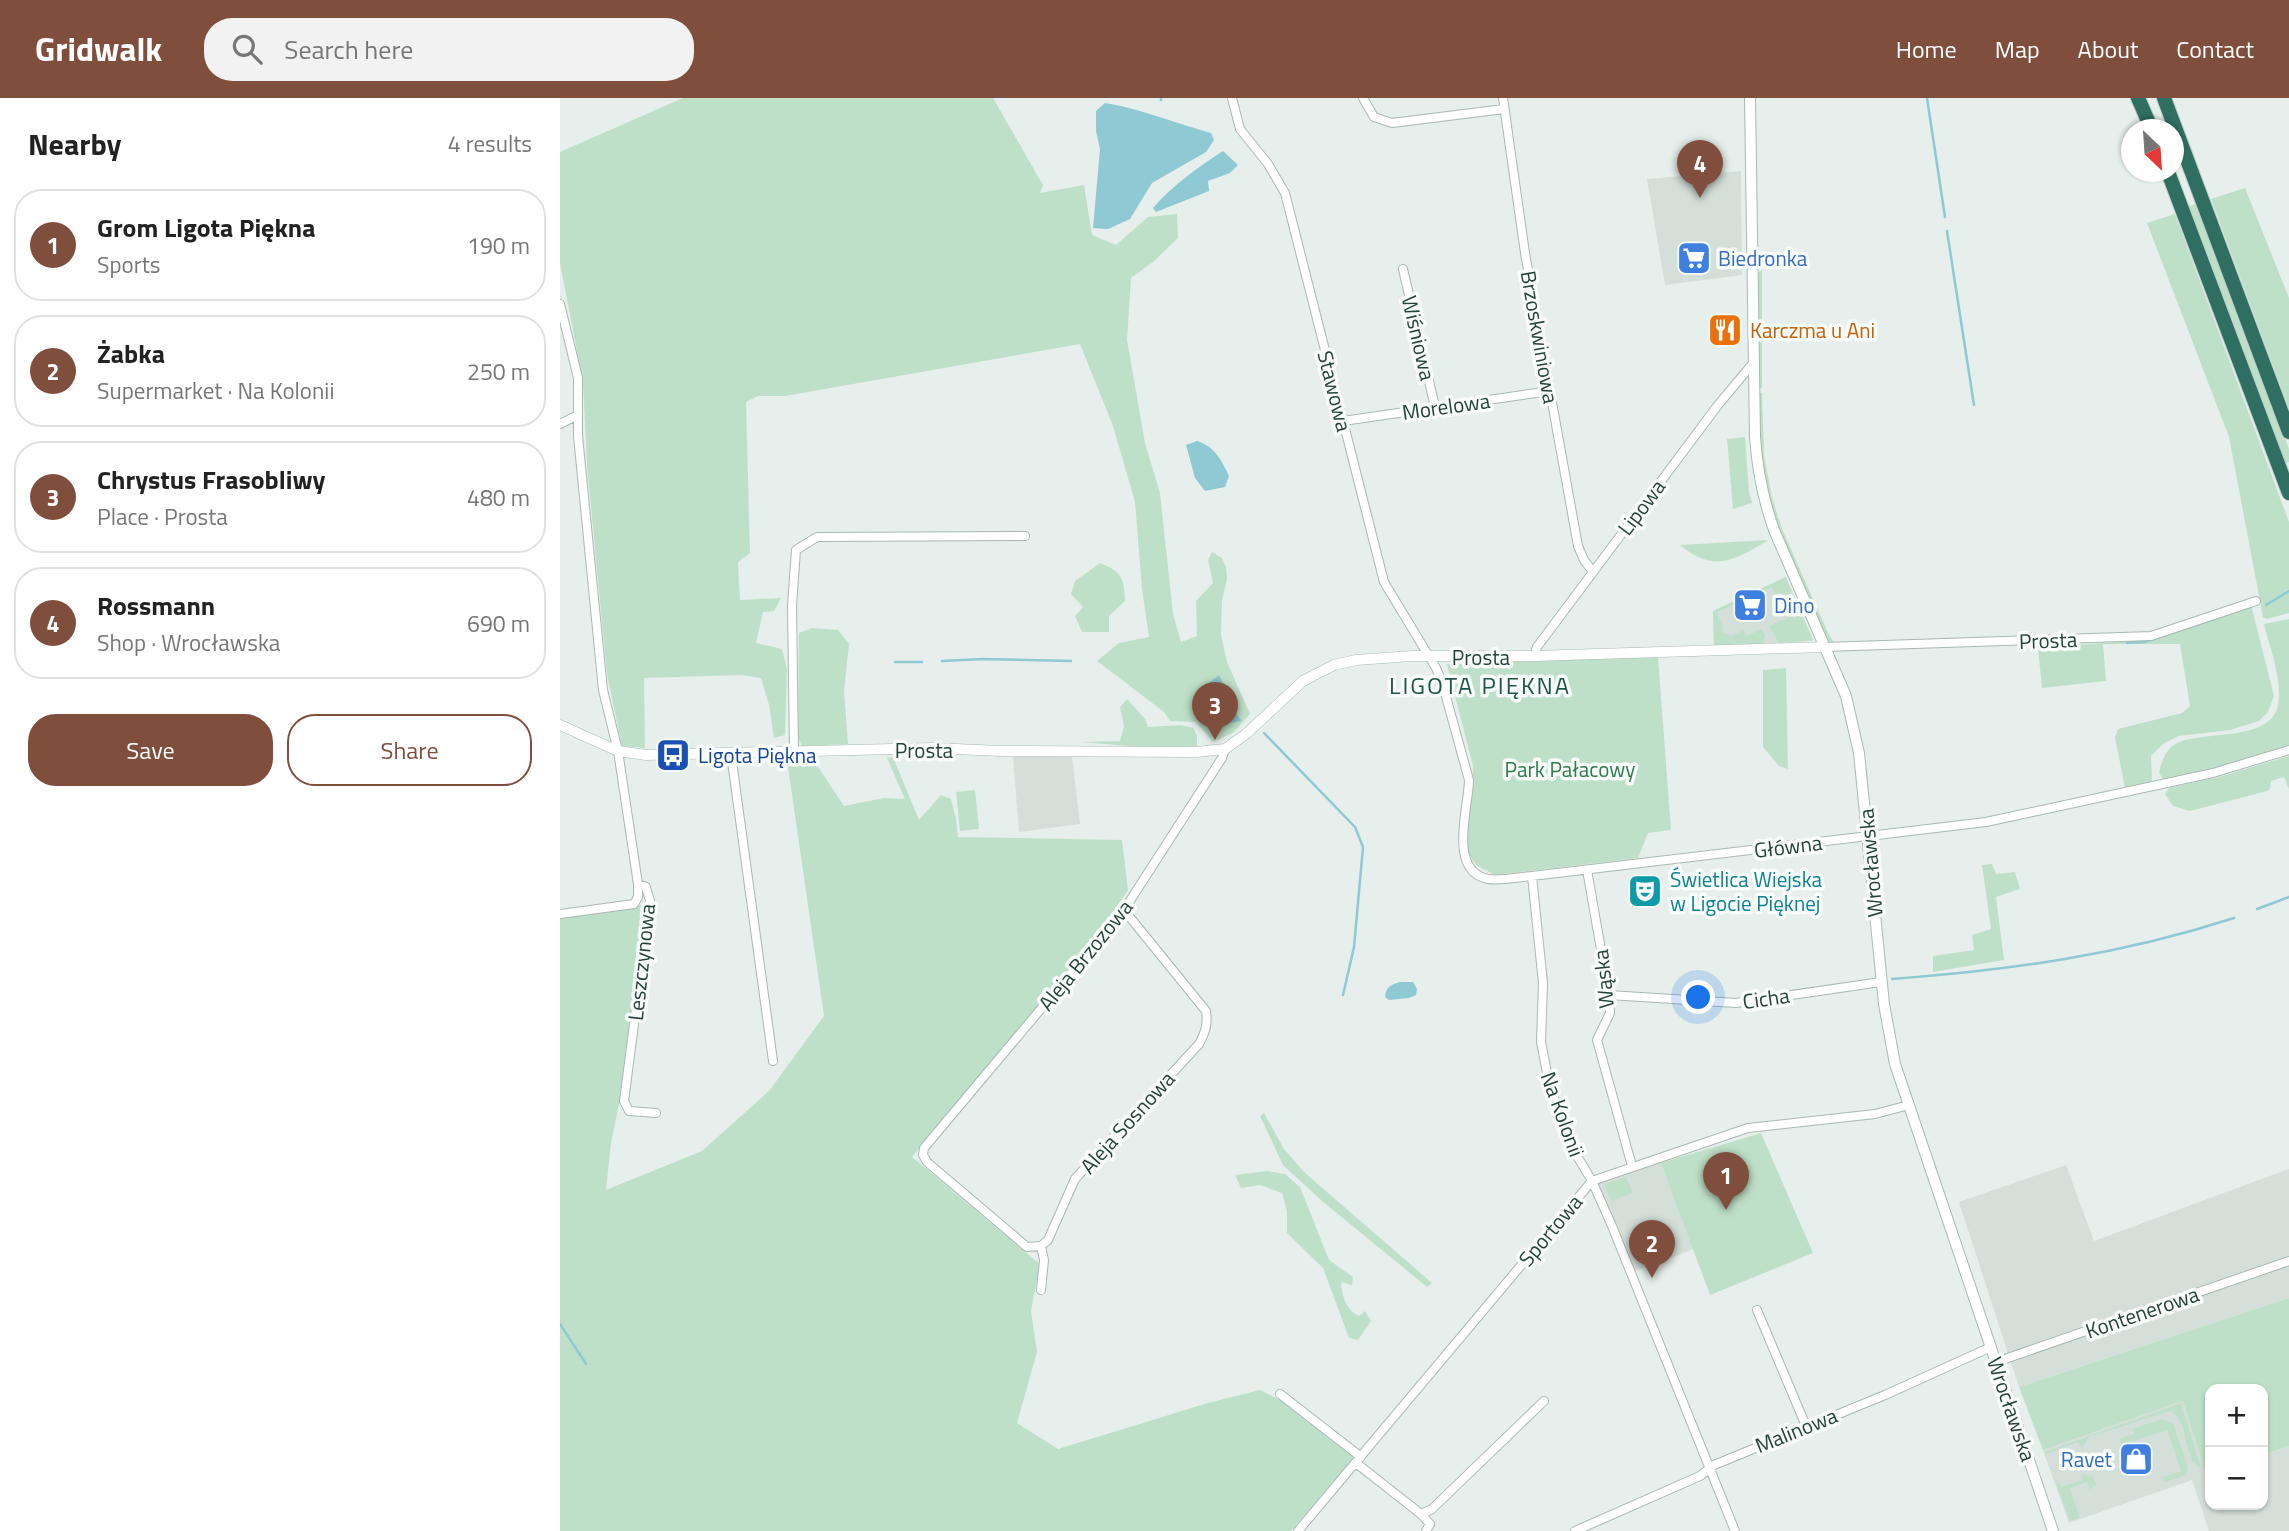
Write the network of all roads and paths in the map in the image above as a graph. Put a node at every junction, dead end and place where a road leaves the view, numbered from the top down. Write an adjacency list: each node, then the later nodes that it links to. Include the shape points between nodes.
1 (1232, 98): 16 (street, Stawowa, via 1240,129 1285,193)
2 (1363, 98): 7 (street, via 1374,117 1392,123)
3 (1503, 98): 7 (street, Brzoskwiniowa)
4 (1750, 98): 12 (main road, Wrocławska)
5 (2138, 98): 8 (highway)
6 (2164, 98): 18 (highway)
7 (1504, 109): 13 (street, Brzoskwiniowa)
8 (2147, 119)
9 (2172, 182): 19 (highway)
10 (1403, 269): 14 (street, Wiśniowa)
11 (560, 304): 15 (street, Leszczynowa, via 578,378)
12 (1754, 362): 21 (street, Lipowa); 23 (main road, Wrocławska, via 1755,436 1764,502)
13 (1550, 391): 14 (street, Morelowa); 21 (street, Brzoskwiniowa, via 1578,546)
14 (1435, 407): 16 (street, Morelowa)
15 (578, 415): 17 (street); 29 (street, Leszczynowa, via 603,690)
16 (1343, 421): 24 (street, Stawowa, via 1384,582)
17 (560, 424)
18 (2289, 432)
19 (2289, 493)
20 (1025, 536): 30 (street, via 817,537 796,550)
21 (1593, 572): 25 (street, Lipowa)
22 (2256, 601): 23 (street, Prosta, via 2151,636)
23 (1825, 647): 25 (street, Prosta); 32 (main road, Wrocławska, via 1853,720)
24 (1428, 656): 25 (street, Prosta); 27 (street, Prosta, via 1370,658 1334,665 1293,689); 34 (street, Główna, via 1442,682 1465,760 1469,797 1462,832 1468,862 1488,879)
25 (1534, 656)
26 (560, 725): 29 (street, Prosta)
27 (1225, 749): 30 (street, Prosta); 36 (street, Aleja Brzozowa)
28 (2289, 750): 32 (street, Główna, via 2213,773 1986,822)
29 (618, 751): 31 (street, Prosta); 35 (street, Leszczynowa)
30 (794, 752): 31 (street, Prosta)
31 (731, 754): 40 (street)
32 (1868, 836): 33 (street, Główna); 38 (main road, Wrocławska)
33 (1587, 870): 34 (street, Główna); 39 (street, Wąska)
34 (1532, 876): 44 (street, Na Kolonii, via 1543,983 1543,1058 1577,1156)
35 (638, 884): 37 (street, via 634,904); 42 (street, Leszczynowa, via 646,887 650,901 624,1101 629,1111)
36 (1124, 910): 45 (street, Aleja Sosnowa, via 1206,1011 1208,1022 1199,1044 1075,1179 1051,1236); 45 (street, Aleja Brzozowa, via 924,1147 927,1162 967,1198 1027,1247)
37 (560, 914)
38 (1881, 982): 39 (street, Cicha, via 1736,1003); 41 (main road, Wrocławska, via 1895,1064)
39 (1609, 995): 43 (street, Wąska, via 1610,1013 1597,1040)
40 (773, 1061)
41 (1909, 1105): 43 (street, Sportowa, via 1875,1114 1748,1128); 49 (main road, Wrocławska)
42 (656, 1113)
43 (1632, 1166): 44 (street, Sportowa)
44 (1592, 1181): 54 (street, Sportowa); 55 (street, Na Kolonii)
45 (1041, 1246): 47 (street)
46 (2289, 1261): 50 (street, Kontenerowa)
47 (1041, 1290)
48 (1757, 1310): 53 (street)
49 (1991, 1347): 50 (main road, Wrocławska); 53 (street, Malinowa)
50 (1996, 1362): 61 (main road, Wrocławska)
51 (1280, 1395): 54 (street)
52 (1544, 1401): 56 (street, via 1432,1509)
53 (1805, 1426): 55 (street, Malinowa)
54 (1358, 1460): 56 (street); 57 (street, Sportowa)
55 (1710, 1469): 59 (street, Malinowa); 60 (street, Na Kolonii)
56 (1421, 1514): 58 (street, via 1430,1524)
57 (1298, 1531)
58 (1426, 1531)
59 (1575, 1531)
60 (1735, 1531)
61 (2053, 1531)

